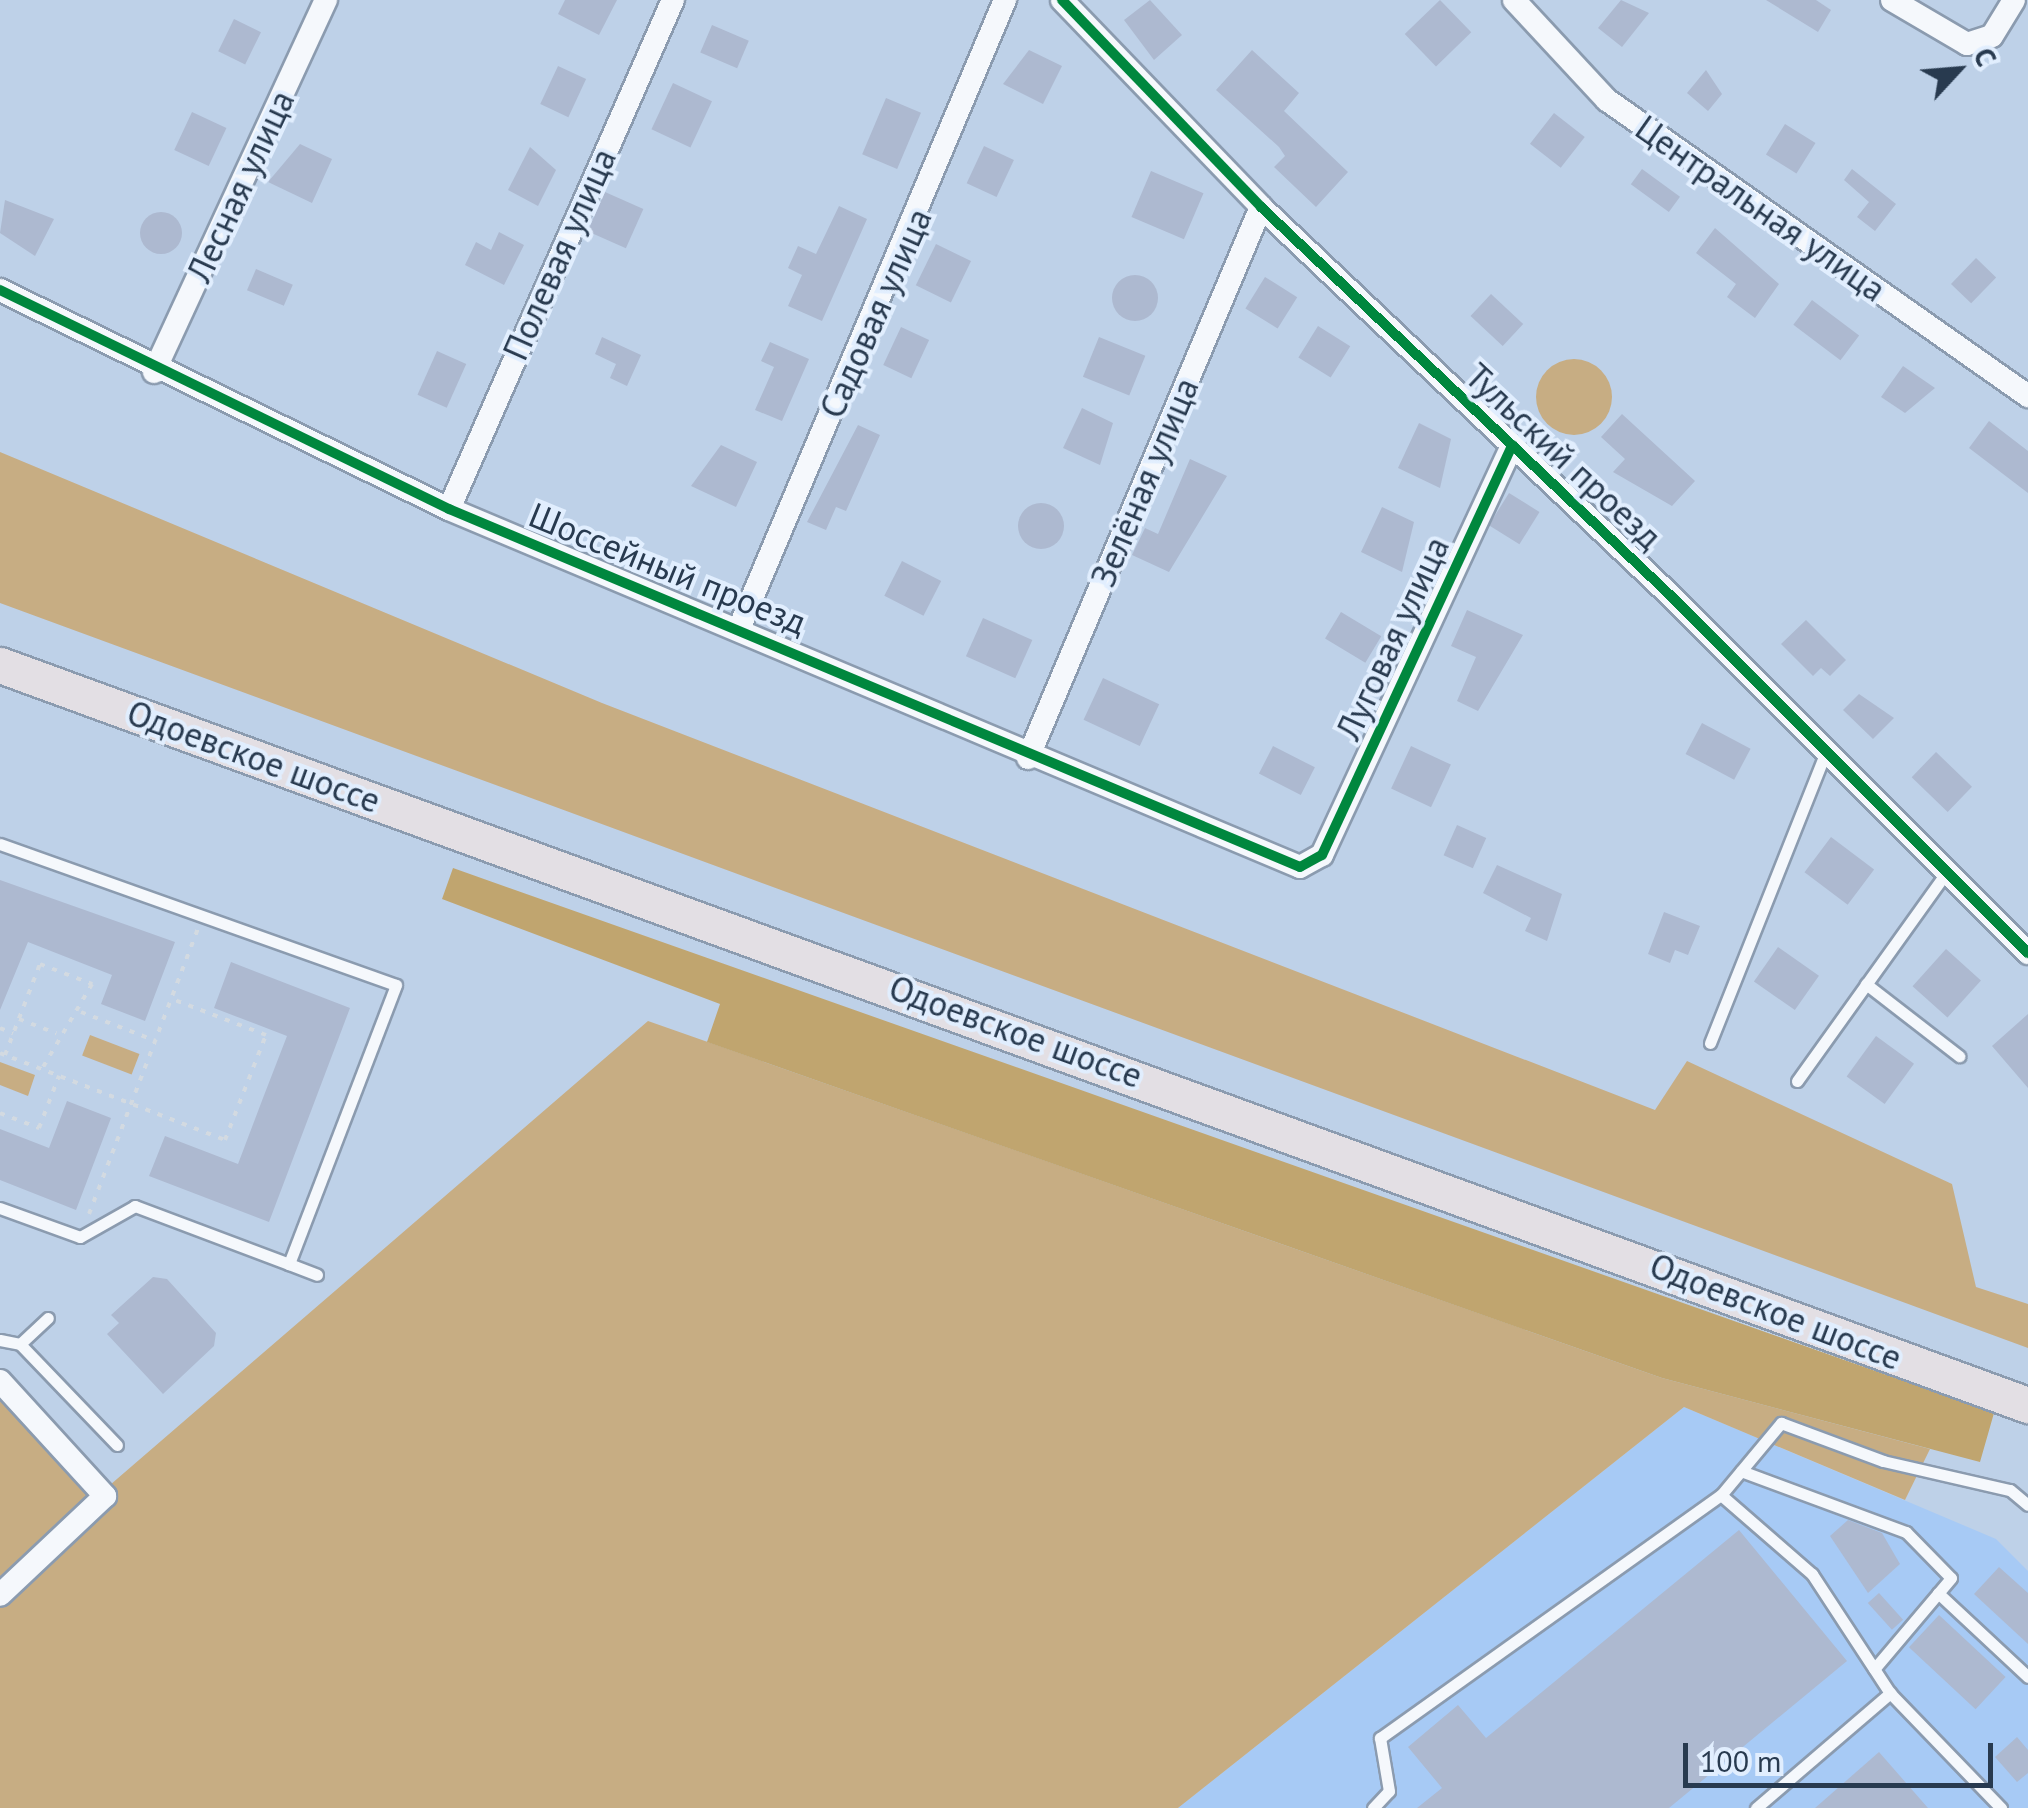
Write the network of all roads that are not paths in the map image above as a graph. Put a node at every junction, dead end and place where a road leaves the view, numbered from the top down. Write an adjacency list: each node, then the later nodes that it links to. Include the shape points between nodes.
1 (326, 0): 10 (street, Лесная улица)
2 (672, 0): 13 (street, Полевая улица)
3 (1006, 0): 14 (street, Садовая улица)
4 (1062, 0): 8 (street, Тульский проезд)
5 (1514, 0): 11 (street, Центральная улица, via 1607,100)
6 (1892, 0): 7 (street, via 1967,44 1992,36)
7 (2014, 0)
8 (1260, 207): 12 (street, Тульский проезд); 17 (street, Зелёная улица)
9 (0, 290): 10 (street, Шоссейный проезд)
10 (154, 372): 13 (street, Шоссейный проезд)
11 (2028, 396)
12 (1512, 445): 16 (street, Тульский проезд); 19 (street, Луговая улица)
13 (450, 508): 14 (street, Шоссейный проезд)
14 (741, 624): 17 (street, Шоссейный проезд)
15 (0, 666): 33 (main road, Одоевское шоссе)
16 (1825, 754): 20 (street, Тульский проезд); 23 (lane)
17 (1028, 758): 19 (street, Шоссейный проезд, via 1300,868)
18 (0, 844): 27 (lane, via 396,986)
19 (1322, 855)
20 (1946, 873): 21 (street, Тульский проезд); 22 (lane)
21 (2028, 953)
22 (1866, 984): 24 (lane); 25 (lane)
23 (1710, 1043)
24 (1959, 1056)
25 (1796, 1081)
26 (0, 1208): 27 (lane, via 80,1237 135,1206)
27 (289, 1264): 28 (lane)
28 (317, 1275)
29 (48, 1318): 31 (lane)
30 (0, 1340): 31 (lane)
31 (20, 1344): 34 (lane)
32 (0, 1381): 39 (street, via 104,1496)
33 (2028, 1406)
34 (117, 1446)
35 (1741, 1471): 36 (lane); 37 (lane, via 1781,1422 1884,1461 2010,1490); 38 (lane, via 1906,1532 1951,1578)
36 (1721, 1495): 40 (lane, via 1812,1574); 43 (lane, via 1380,1738 1389,1790)
37 (2028, 1505)
38 (1938, 1593): 40 (lane); 41 (lane)
39 (0, 1595)
40 (1874, 1668): 42 (lane)
41 (2028, 1677)
42 (1890, 1693): 44 (lane); 45 (lane)
43 (1372, 1808)
44 (1756, 1808)
45 (2001, 1808)

